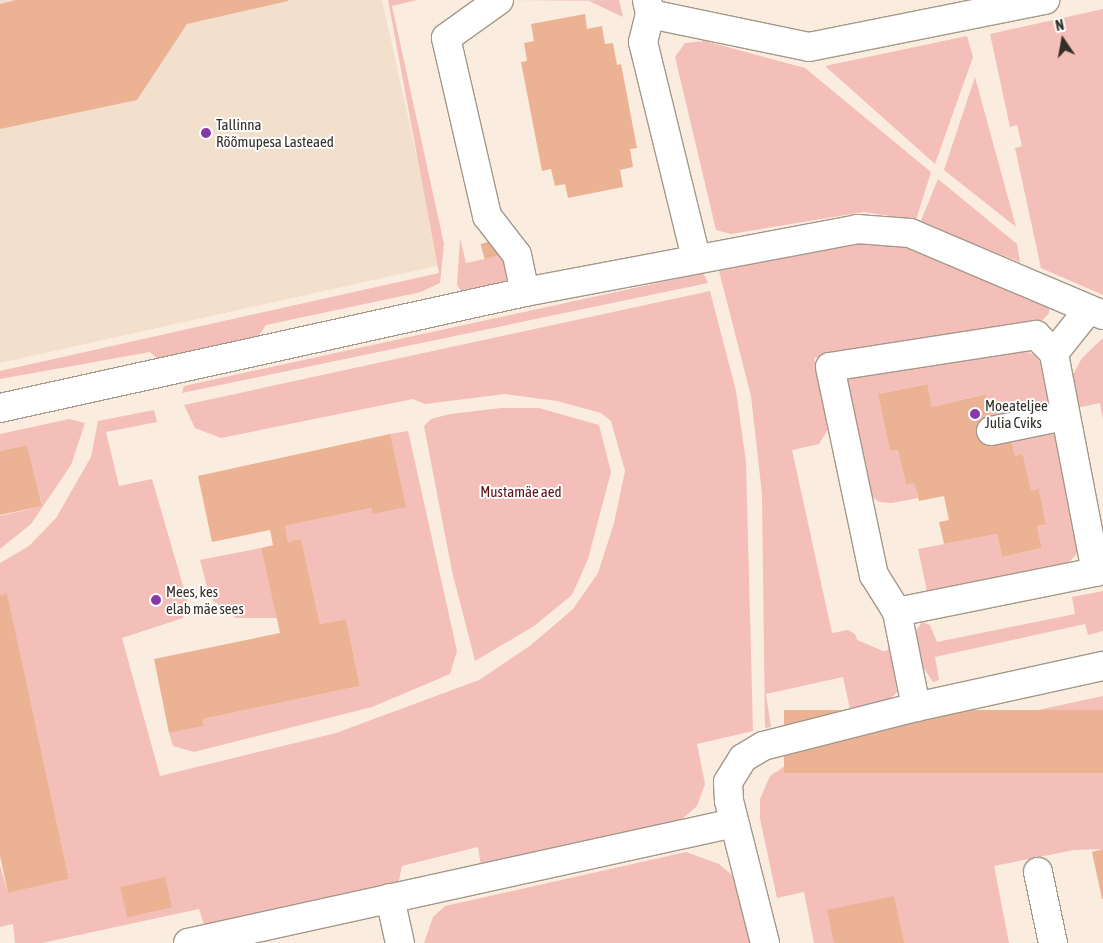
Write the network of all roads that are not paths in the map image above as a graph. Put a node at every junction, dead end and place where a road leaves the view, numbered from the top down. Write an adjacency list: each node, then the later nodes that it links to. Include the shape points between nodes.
1 (499, 0): 5 (street, via 446,38 487,216 517,255)
2 (1045, 0): 3 (street, via 809,47)
3 (649, 7): 4 (street, via 643,42)
4 (696, 258): 5 (street); 6 (street, via 857,228 910,233)
5 (525, 292): 8 (street)
6 (1096, 312): 7 (street)
7 (1054, 353): 9 (street); 11 (street, via 1036,335 830,367 874,575)
8 (0, 408)
9 (1065, 416): 10 (street); 11 (street, via 1096,572)
10 (991, 431)
11 (896, 612): 13 (street)
12 (1103, 666): 13 (street)
13 (916, 707): 14 (street, via 763,746 743,758 728,782)
14 (734, 823): 16 (street); 19 (street)
15 (1038, 872): 20 (street)
16 (390, 898): 17 (street); 18 (street)
17 (188, 943)
18 (400, 943)
19 (765, 943)
20 (1053, 943)

